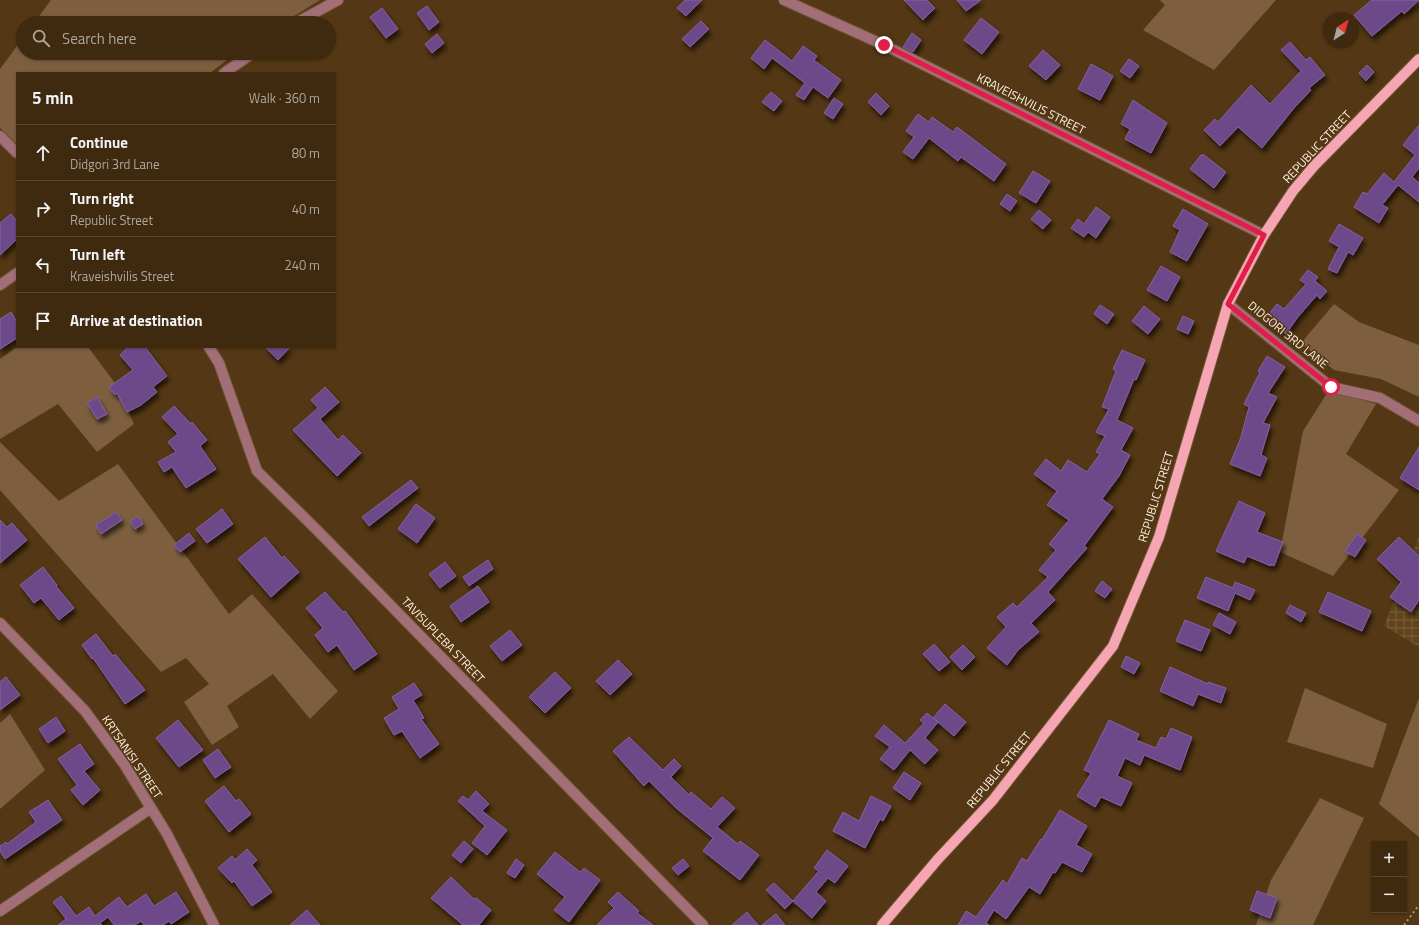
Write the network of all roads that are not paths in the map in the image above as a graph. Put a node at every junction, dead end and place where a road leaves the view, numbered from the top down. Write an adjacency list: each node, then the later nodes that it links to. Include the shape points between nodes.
1 (338, 0): 3 (street)
2 (784, 0): 9 (street, KRAVEISHVILIS STREET, via 884,45)
3 (309, 16)
4 (1419, 59): 9 (main road, REPUBLIC STREET, via 1314,166 1293,191)
5 (243, 60): 6 (street)
6 (225, 72)
7 (0, 136): 8 (street)
8 (16, 152)
9 (1264, 235): 12 (main road, REPUBLIC STREET)
10 (16, 274): 11 (street)
11 (0, 285)
12 (1228, 304): 14 (street, DIDGORI 3RD LANE, via 1331,387 1380,398); 20 (main road, REPUBLIC STREET, via 1159,537 1113,646 994,800 938,859)
13 (210, 348): 19 (street, TAVISUPLEBA STREET, via 219,363 257,471)
14 (1419, 421)
15 (0, 623): 16 (street, KRTSANISI STREET, via 85,711 124,764)
16 (151, 808): 17 (street); 18 (street, KRTSANISI STREET)
17 (0, 911)
18 (214, 925)
19 (702, 925)
20 (882, 925)

